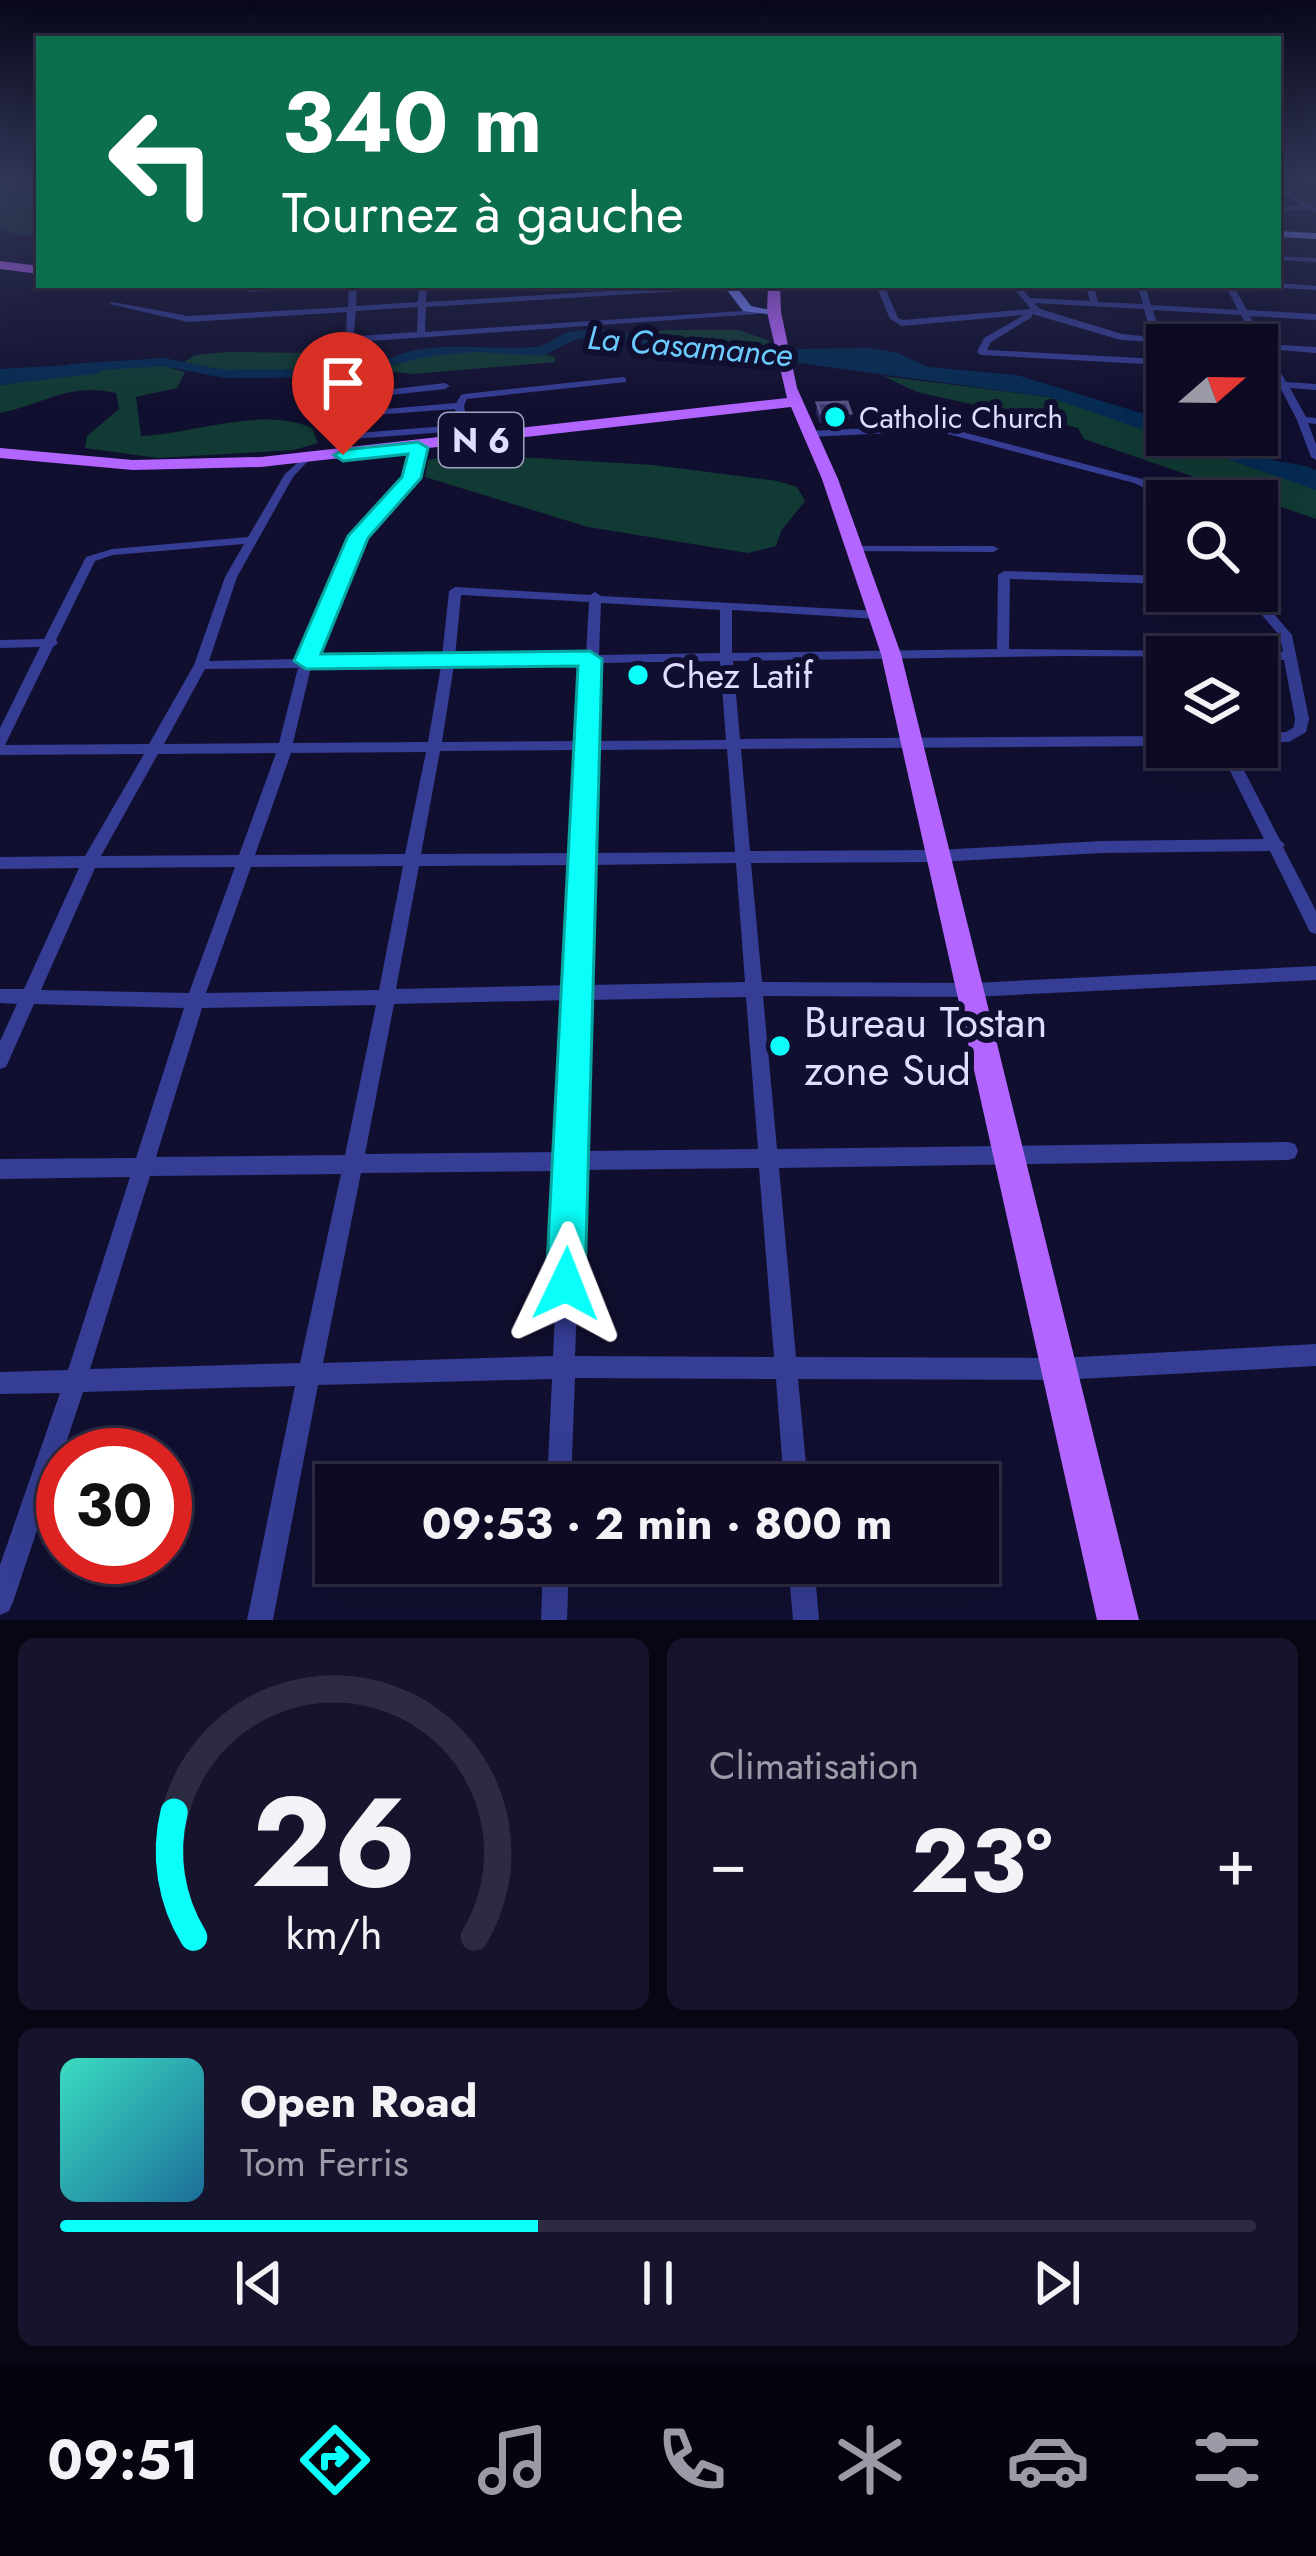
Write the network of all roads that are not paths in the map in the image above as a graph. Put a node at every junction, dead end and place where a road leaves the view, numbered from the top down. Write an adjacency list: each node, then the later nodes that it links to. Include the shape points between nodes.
1 (1281, 258): 2 (street)
2 (1316, 260)
3 (0, 265): 4 (main road)
4 (36, 270)
5 (1281, 286): 17 (street)
6 (284, 288): 19 (street)
7 (353, 288): 27 (street)
8 (423, 288): 24 (street)
9 (489, 288): 21 (street)
10 (731, 288): 28 (main road)
11 (774, 288): 31 (main road)
12 (881, 288): 26 (street, via 902,323)
13 (1018, 288): 26 (street)
14 (1091, 288): 23 (street)
15 (1142, 288): 25 (street)
16 (1230, 288): 29 (street)
17 (1316, 288)
18 (629, 289): 20 (street); 32 (street)
19 (250, 290)
20 (562, 298): 21 (street); 36 (street)
21 (491, 301): 24 (street); 37 (street)
22 (113, 304): 27 (street, via 188,319)
23 (1095, 304): 25 (street); 26 (street)
24 (424, 307): 27 (street); 38 (street)
25 (1146, 308): 29 (street); 34 (street)
26 (1033, 309): 33 (street); 42 (street, via 981,352)
27 (352, 310): 38 (street, via 356,339)
28 (757, 312): 31 (main road); 32 (street)
29 (1241, 314): 30 (street); 35 (street)
30 (1316, 317)
31 (777, 318): 50 (main road)
32 (641, 320): 36 (street)
33 (1071, 324): 39 (street); 42 (street)
34 (1153, 324)
35 (1247, 324)
36 (568, 325): 37 (street)
37 (496, 330): 38 (street)
38 (422, 336)
39 (1146, 338)
40 (1278, 347): 41 (street)
41 (1316, 350)
42 (1076, 359): 43 (street)
43 (1146, 361)
44 (1278, 373): 46 (street)
45 (623, 380): 51 (street, via 470,396)
46 (1286, 385): 48 (street); 49 (street); 53 (street)
47 (445, 386): 52 (street, via 367,392)
48 (1278, 387)
49 (1316, 387)
50 (785, 403): 55 (main road, N 6); 60 (street, via 936,428); 62 (main road, via 830,479)
51 (459, 406): 52 (street); 55 (street)
52 (354, 414): 55 (street, via 355,437)
53 (1302, 420): 54 (street); 58 (street)
54 (1316, 421)
55 (464, 435): 56 (main road, N 6)
56 (418, 448): 59 (main road, N 6); 77 (street, via 411,478 358,536)
57 (0, 453): 59 (main road, N 6, via 133,465)
58 (1316, 457)
59 (305, 459): 61 (street)
60 (1146, 485)
61 (251, 540): 69 (street, via 99,554); 78 (street)
62 (855, 549): 63 (street); 68 (main road)
63 (993, 549)
64 (1146, 579): 71 (street, via 1004,575)
65 (595, 596): 66 (street); 75 (street, via 455,591); 76 (street)
66 (726, 607): 68 (street); 73 (street)
67 (1266, 612): 74 (street, via 1286,635)
68 (877, 616): 72 (main road)
69 (52, 643): 70 (street); 84 (street)
70 (0, 644)
71 (1003, 653): 72 (street); 74 (street)
72 (891, 655): 73 (street); 83 (main road)
73 (726, 656): 76 (street); 80 (street)
74 (1290, 656): 79 (street, via 1300,729)
75 (450, 659): 76 (street); 77 (street); 85 (street)
76 (590, 659): 82 (street)
77 (306, 661): 78 (street); 87 (street)
78 (201, 665): 86 (street)
79 (1278, 737)
80 (735, 741): 82 (street); 83 (street); 90 (street)
81 (1146, 741): 83 (street)
82 (589, 745): 85 (street); 92 (street)
83 (914, 745): 91 (main road)
84 (0, 746): 86 (street)
85 (434, 746): 87 (street); 93 (street)
86 (153, 747): 87 (street); 94 (street)
87 (284, 751): 96 (street)
88 (1237, 768): 89 (street)
89 (1277, 845): 91 (street); 97 (street)
90 (745, 856): 91 (street); 92 (street); 99 (street)
91 (939, 856): 100 (main road)
92 (581, 857): 93 (street); 101 (street)
93 (412, 858): 96 (street); 104 (street)
94 (90, 862): 95 (street); 96 (street); 102 (street)
95 (0, 863)
96 (242, 863): 105 (street)
97 (1316, 927)
98 (1316, 973): 100 (street)
99 (753, 989): 100 (street); 101 (street); 109 (street)
100 (973, 990): 108 (main road)
101 (580, 993): 104 (street); 110 (street)
102 (32, 995): 103 (street); 105 (street); 106 (street)
103 (0, 996)
104 (387, 1000): 105 (street); 111 (street)
105 (195, 1001): 113 (street)
106 (0, 1061)
107 (1288, 1151): 108 (street)
108 (1011, 1154): 109 (street); 117 (main road)
109 (765, 1158): 110 (street); 116 (street)
110 (571, 1159): 111 (street); 115 (street)
111 (353, 1164): 113 (street); 118 (street)
112 (0, 1169): 113 (street)
113 (141, 1170): 119 (street)
114 (1316, 1355): 117 (street)
115 (562, 1367): 116 (street); 118 (street); 121 (street)
116 (783, 1367): 117 (street); 122 (street)
117 (1060, 1370): 129 (main road)
118 (306, 1376): 119 (street); 126 (street)
119 (76, 1379): 120 (street); 125 (street)
120 (0, 1383)
121 (560, 1464)
122 (794, 1464)
123 (555, 1584): 127 (street)
124 (803, 1584): 128 (street)
125 (0, 1602)
126 (260, 1620)
127 (554, 1620)
128 (806, 1620)
129 (1118, 1620)

